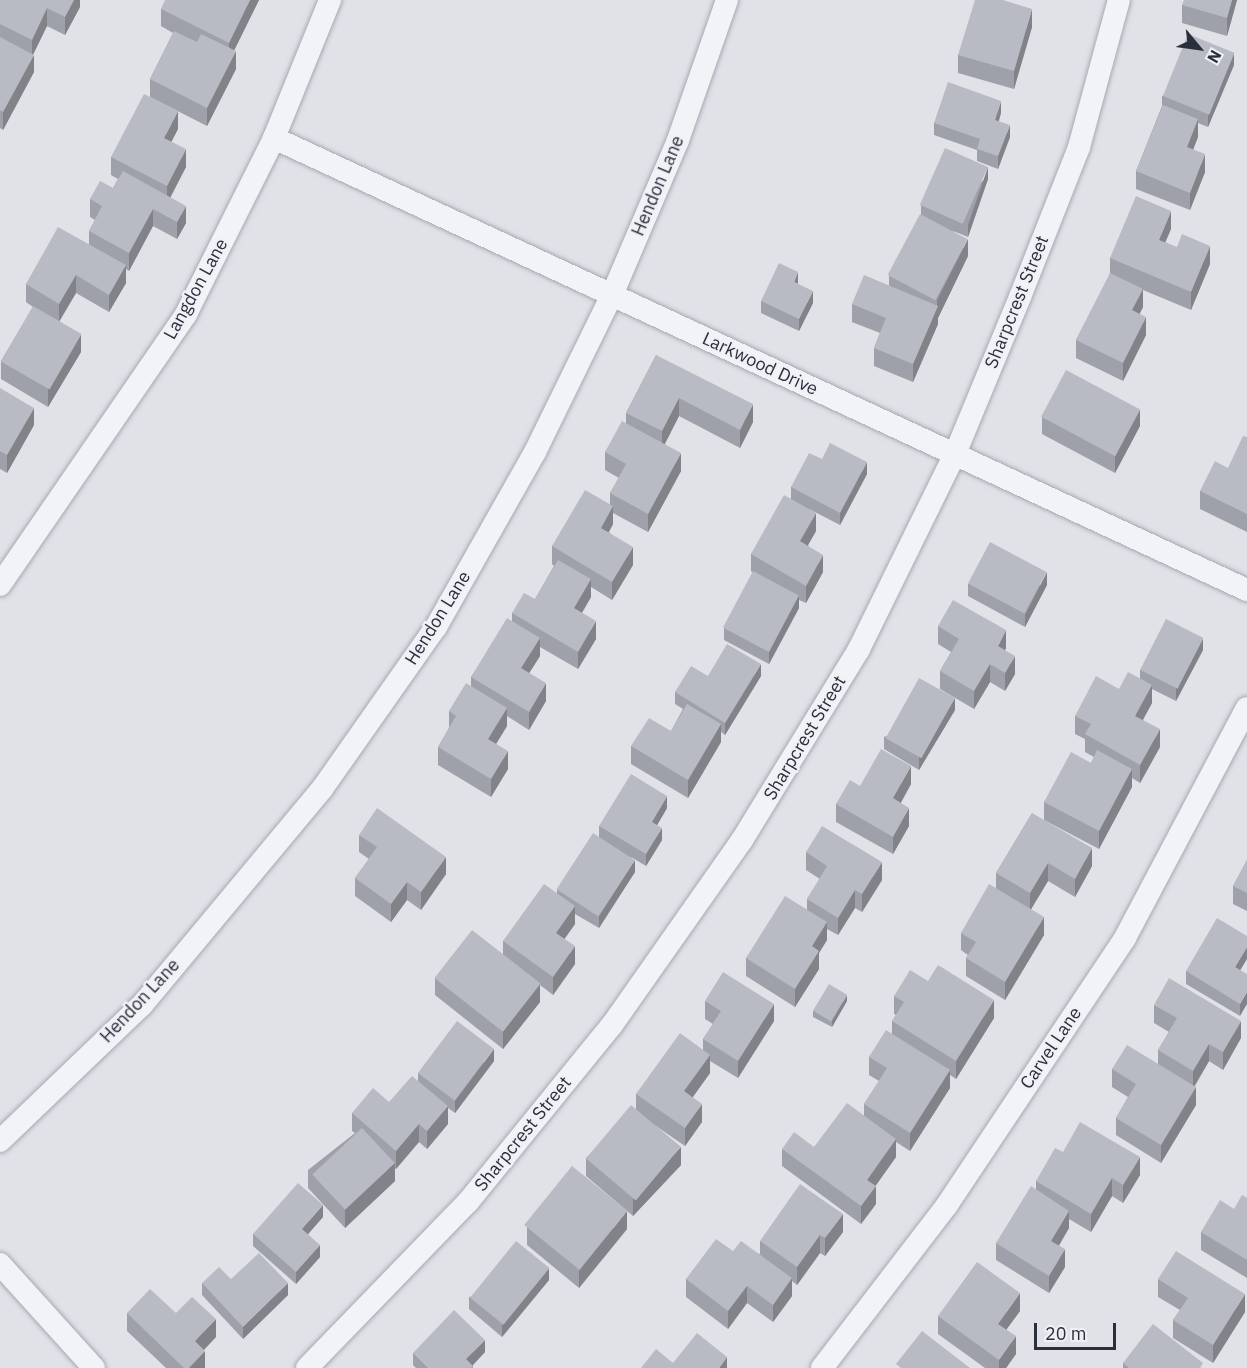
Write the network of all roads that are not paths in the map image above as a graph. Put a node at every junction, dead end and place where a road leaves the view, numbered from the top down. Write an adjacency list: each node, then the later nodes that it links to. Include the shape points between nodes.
1 (330, 0): 4 (street, Langdon Lane)
2 (727, 0): 5 (street, Hendon Lane, via 678,140)
3 (1119, 0): 6 (street, Sharpcrest Street, via 1079,147)
4 (274, 138): 5 (street, Larkwood Drive); 7 (street, Langdon Lane, via 186,314)
5 (612, 295): 6 (street, Larkwood Drive); 10 (street, Hendon Lane, via 535,452 436,627 322,789 142,1005)
6 (955, 454): 8 (street, Larkwood Drive); 13 (street, Sharpcrest Street, via 859,649 742,840 612,1025 468,1202)
7 (0, 585)
8 (1247, 590)
9 (1247, 708): 14 (street, Carvel Lane, via 1125,938 947,1205)
10 (0, 1141)
11 (0, 1264): 12 (street)
12 (94, 1368)
13 (307, 1368)
14 (822, 1368)

